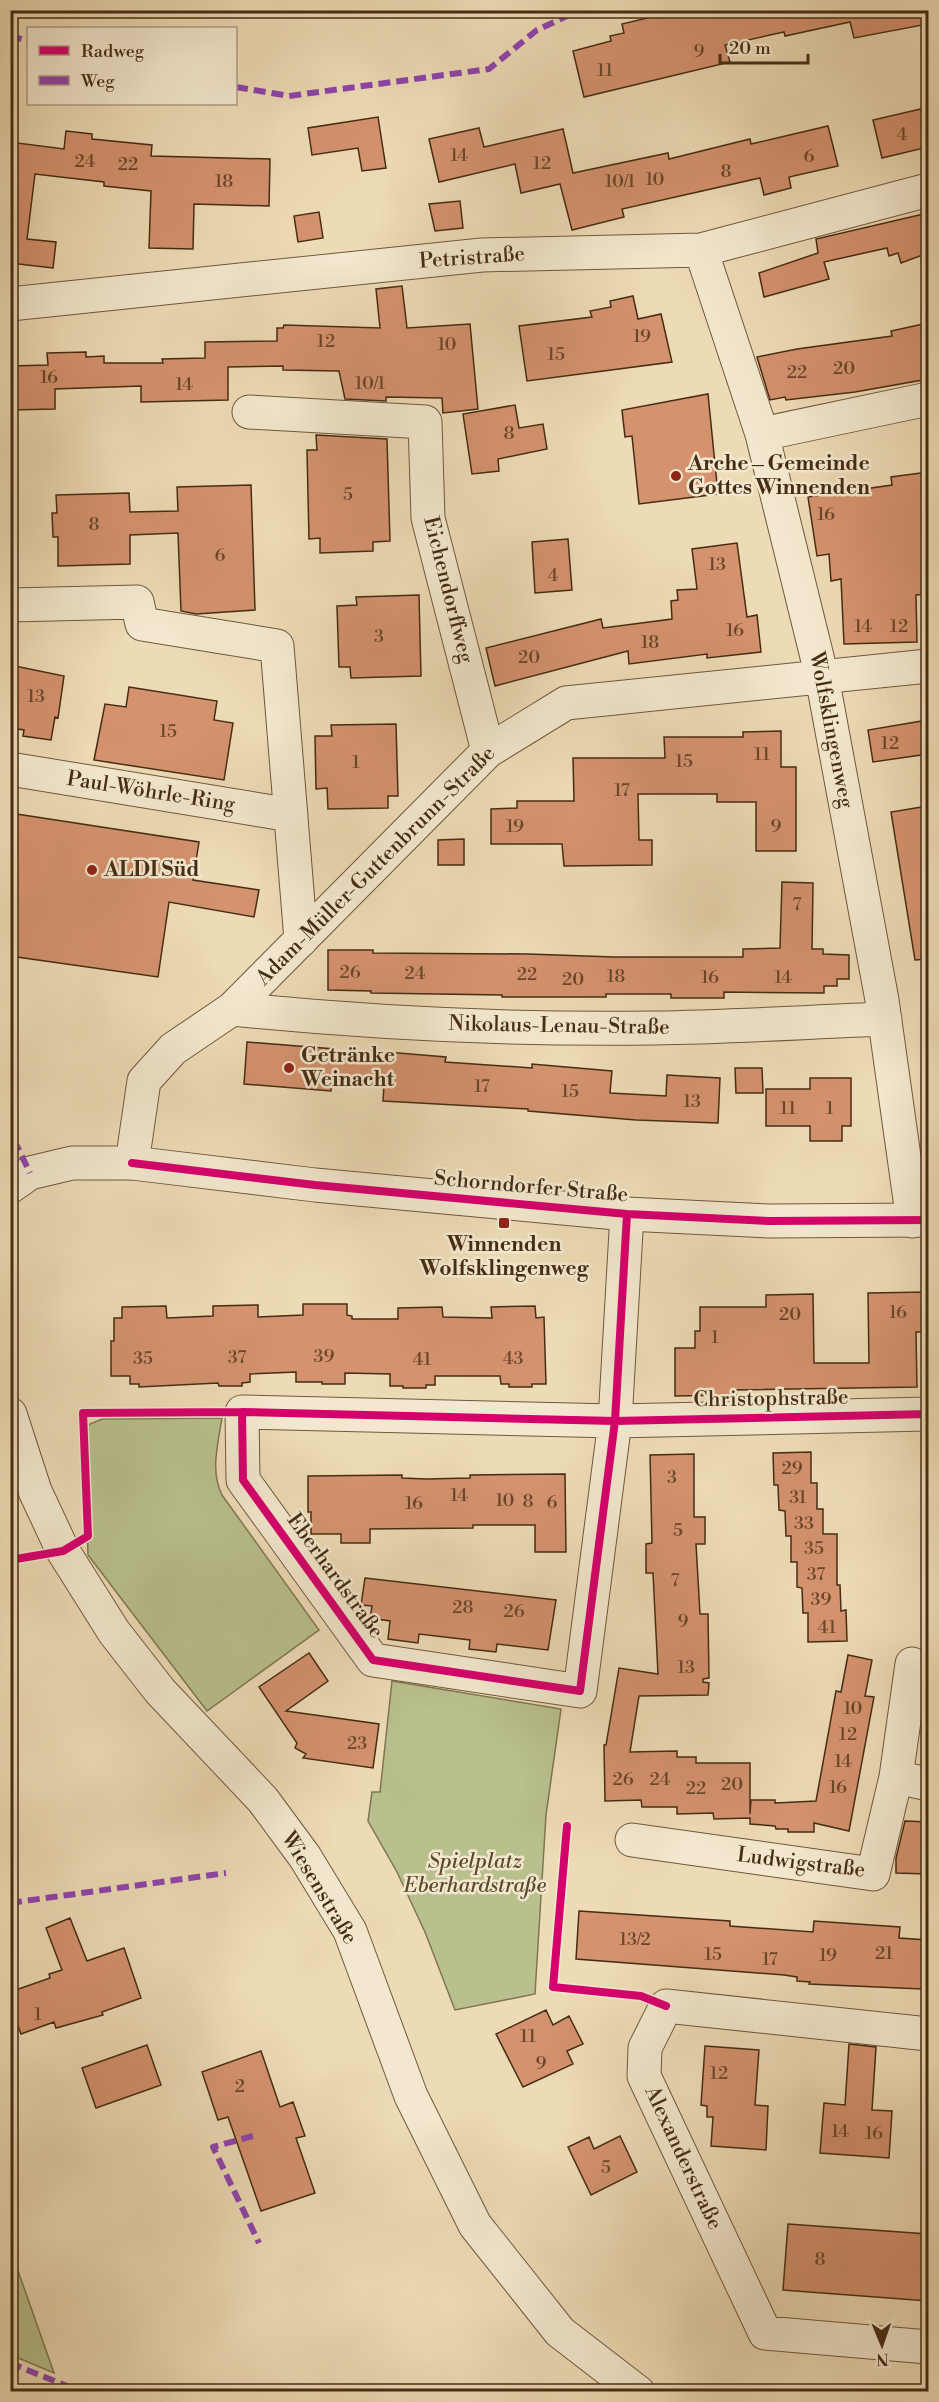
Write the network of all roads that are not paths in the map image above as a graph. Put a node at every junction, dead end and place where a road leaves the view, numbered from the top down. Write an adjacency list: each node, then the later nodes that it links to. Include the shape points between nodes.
1 (928, 190): 2 (street, Petristraße)
2 (701, 250): 3 (street, Petristraße, via 482,255); 6 (street, Wolfsklingenweg)
3 (10, 304)
4 (928, 399): 6 (street)
5 (249, 412): 10 (street, Eichendorffweg, via 425,422 428,518)
6 (762, 434): 9 (street, Wolfsklingenweg)
7 (10, 605): 12 (street, via 137,603 142,624 277,646)
8 (928, 666): 9 (street, Adam-Müller-Guttenbrunn-Straße)
9 (822, 677): 10 (street, Adam-Müller-Guttenbrunn-Straße, via 566,703); 15 (street, Wolfsklingenweg)
10 (488, 751): 13 (street, Adam-Müller-Guttenbrunn-Straße)
11 (10, 769): 12 (street, Paul-Wöhrle-Ring)
12 (291, 815): 13 (street)
13 (301, 940): 14 (street, Adam-Müller-Guttenbrunn-Straße)
14 (232, 1009): 15 (street, Nikolaus-Lenau-Straße, via 436,1025 654,1028); 16 (street, Adam-Müller-Guttenbrunn-Straße, via 173,1049 144,1081)
15 (885, 1019): 19 (street, Wolfsklingenweg)
16 (132, 1163): 17 (street, Schorndorfer Straße, via 72,1163 30,1173); 18 (street, Schorndorfer Straße, via 315,1185)
17 (10, 1187)
18 (627, 1214): 19 (street, Schorndorfer Straße, via 769,1221); 22 (street, Eberhardstraße)
19 (921, 1221)
20 (10, 1414): 29 (street, Wiesenstraße, via 35,1491 63,1551 114,1632 160,1691 263,1800 305,1857 350,1931 411,2096 475,2225 560,2332)
21 (928, 1414): 22 (street, Christophstraße)
22 (615, 1420): 22 (street, Eberhardstraße, via 580,1691 373,1660 243,1480 242,1412)
23 (912, 1664): 24 (street, Ludwigstraße)
24 (896, 1777): 25 (street); 26 (street, Ludwigstraße, via 873,1874)
25 (928, 1784)
26 (632, 1840)
27 (928, 2034): 28 (street, Alexanderstraße, via 666,2006 645,2048 644,2076 765,2333)
28 (928, 2347)
29 (638, 2391)

